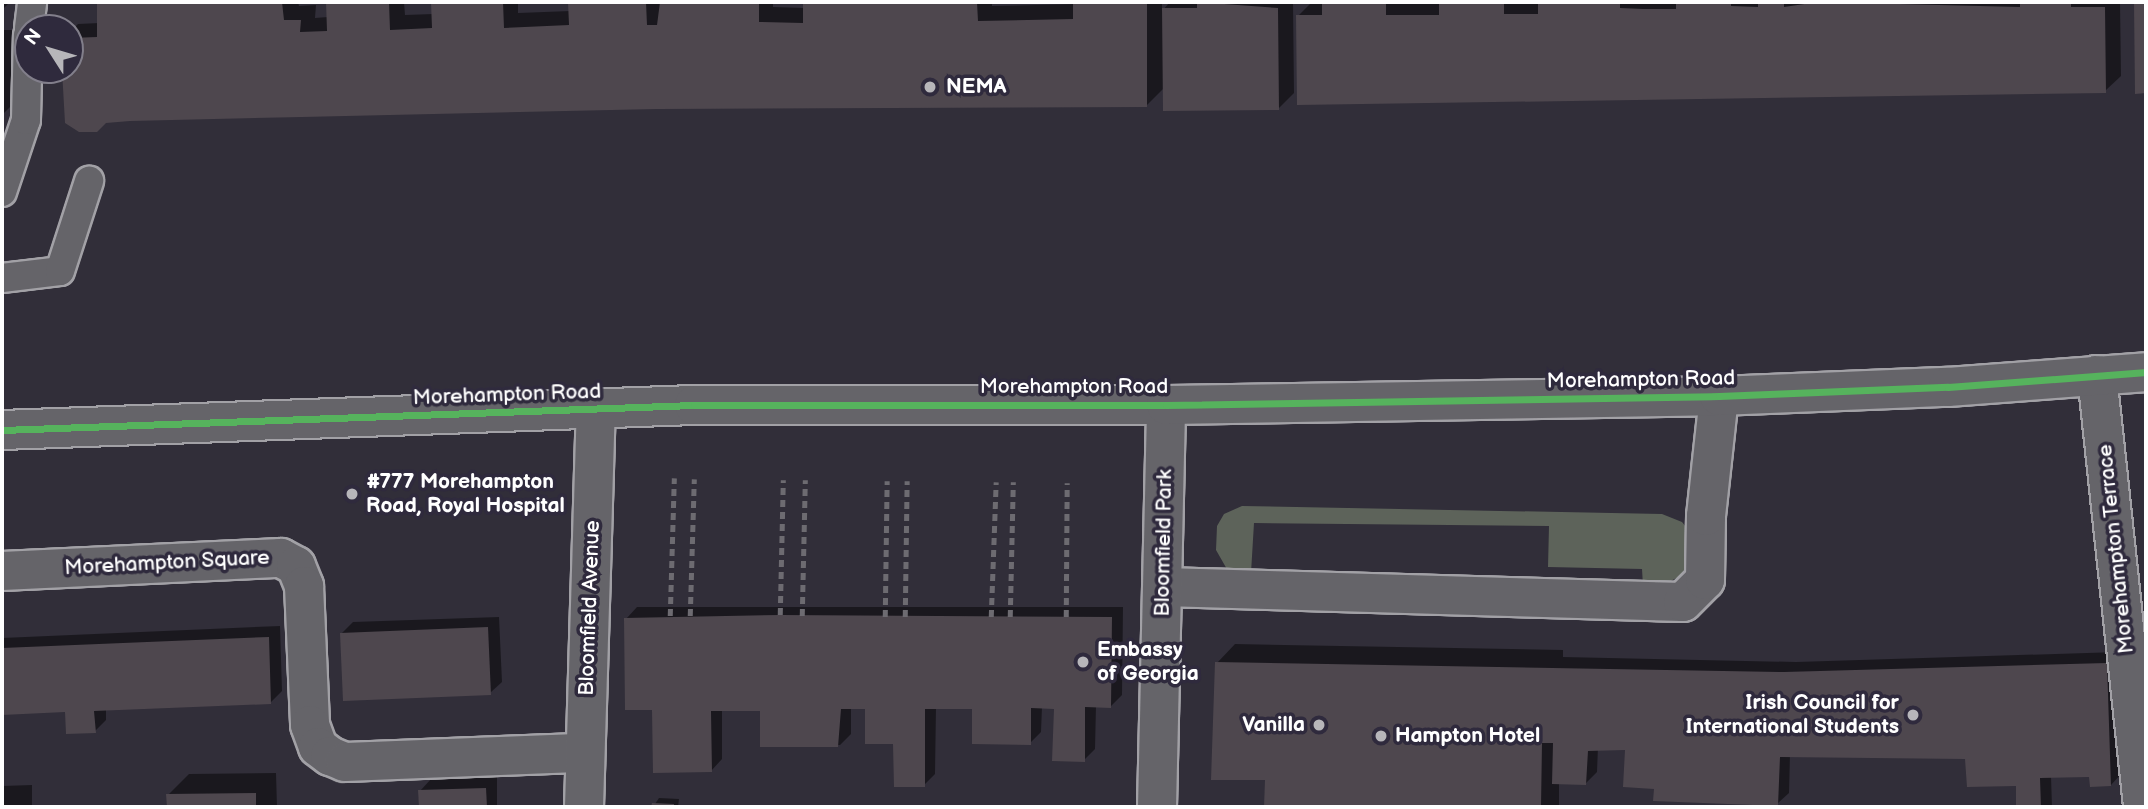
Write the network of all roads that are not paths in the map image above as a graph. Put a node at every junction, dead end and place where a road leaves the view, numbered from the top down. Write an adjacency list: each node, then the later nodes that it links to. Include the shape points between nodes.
1 (27, 84): 3 (lane, via 26,120)
2 (89, 181): 4 (lane, via 60,271)
3 (2, 191)
4 (2, 278)
5 (2146, 372): 6 (street, Morehampton Road)
6 (2097, 374): 7 (street, Morehampton Road, via 1948,387); 16 (street, Morehampton Terrace)
7 (1719, 396): 8 (street, Morehampton Road); 12 (street, via 1706,516 1705,580 1683,602)
8 (1166, 405): 9 (street, Morehampton Road, via 694,405); 12 (street, Bloomfield Park)
9 (596, 410): 10 (street, Morehampton Road); 13 (street, Bloomfield Avenue)
10 (2, 429)
11 (2, 571): 13 (street, Morehampton Square, via 281,558 296,566 304,586 310,726 318,747 330,756 345,762)
12 (1164, 587): 15 (street, Bloomfield Park)
13 (584, 753): 14 (street, Bloomfield Avenue)
14 (584, 807)
15 (1157, 807)
16 (2143, 807)

